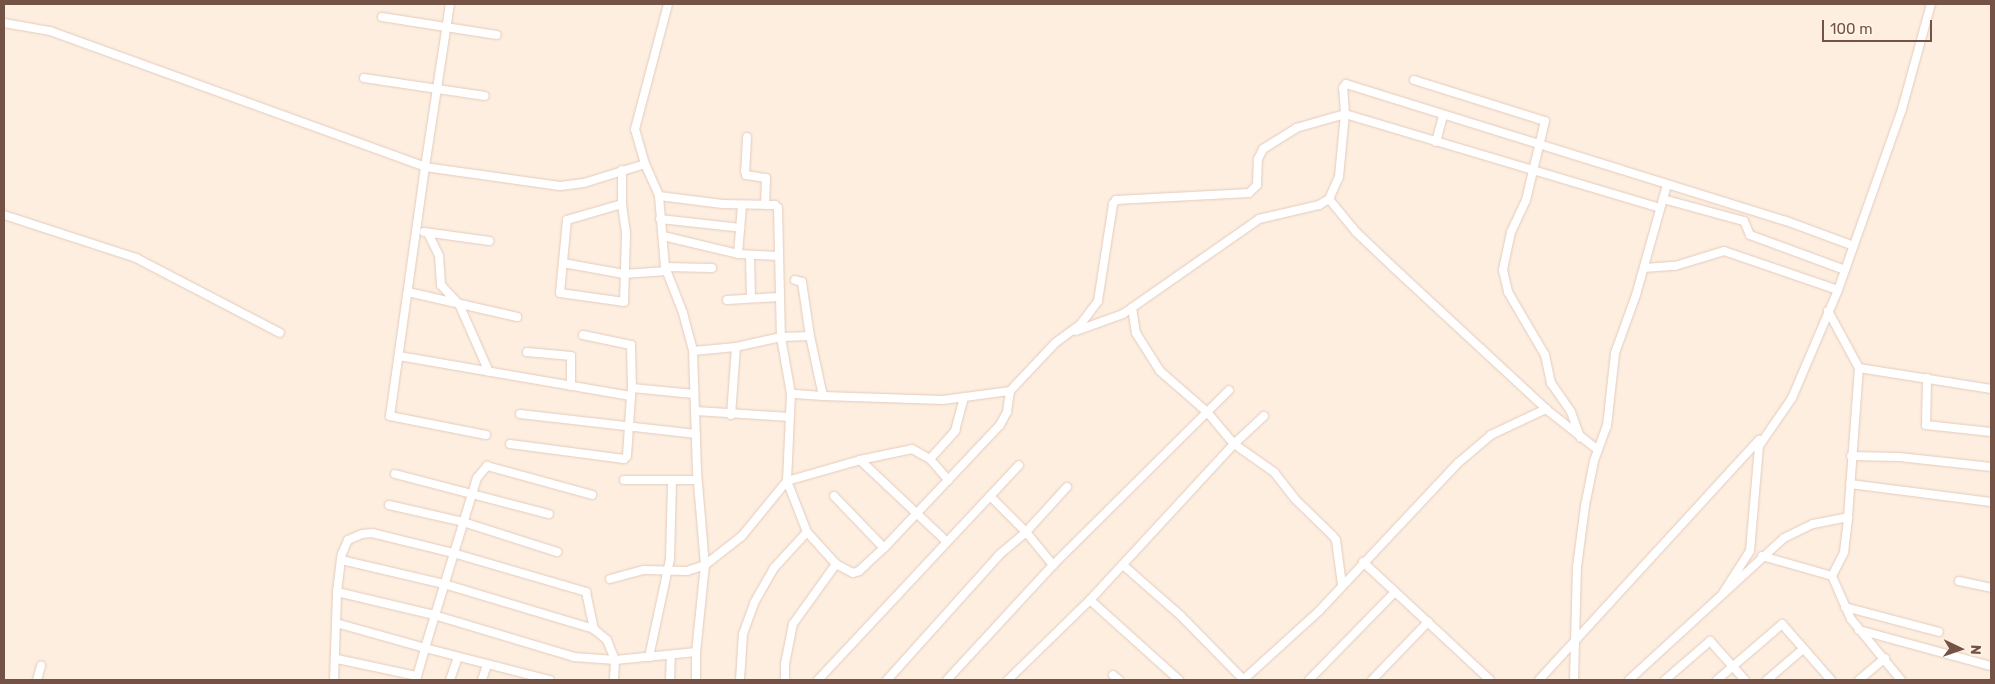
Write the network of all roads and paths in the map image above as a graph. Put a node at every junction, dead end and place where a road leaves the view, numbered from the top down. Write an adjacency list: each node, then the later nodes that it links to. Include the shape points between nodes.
1 (450, 4): 6 (street)
2 (668, 4): 17 (street, via 635,129)
3 (1931, 4): 36 (street, via 1902,108)
4 (382, 18): 6 (street)
5 (4, 22): 18 (street, via 50,31)
6 (447, 28): 7 (street); 10 (street)
7 (497, 34)
8 (364, 78): 10 (street)
9 (1414, 80): 16 (street, via 1545,121)
10 (437, 90): 11 (street); 18 (street)
11 (485, 96)
12 (1345, 114): 13 (street, via 1343,88 1346,84); 15 (street); 23 (street, via 1339,177); 57 (street, via 1296,128 1263,150 1257,167 1257,185 1249,193 1116,200 1112,204 1098,301 1080,325)
13 (1443, 115): 15 (street); 16 (street)
14 (747, 137): 27 (street, via 746,175 766,178)
15 (1436, 142): 19 (street)
16 (1540, 144): 19 (street); 21 (street)
17 (645, 164): 20 (street); 22 (street)
18 (425, 167): 20 (street, via 560,186 584,183); 32 (street)
19 (1533, 168): 28 (street); 88 (street, via 1526,200 1505,252 1503,270 1508,292 1544,355 1551,382 1571,412)
20 (622, 170): 25 (street)
21 (1666, 185): 24 (street); 36 (street)
22 (659, 196): 26 (street); 30 (street)
23 (1329, 199): 53 (street, via 1319,205 1259,219); 77 (street, via 1356,232)
24 (1663, 199): 28 (street); 44 (street, via 1744,221 1750,235)
25 (622, 204): 40 (street, via 567,220); 45 (street, via 626,234)
26 (742, 205): 27 (street); 31 (street)
27 (766, 205): 39 (street, via 778,208)
28 (1660, 208): 42 (street)
29 (4, 215): 56 (street, via 149,264)
30 (660, 219): 31 (street); 34 (street)
31 (741, 228): 37 (street)
32 (417, 231): 33 (street); 48 (street)
33 (428, 233): 35 (street); 52 (street, via 439,256 441,284)
34 (663, 236): 37 (street); 43 (street)
35 (489, 242)
36 (1854, 246): 44 (street)
37 (738, 254): 38 (street)
38 (750, 255): 39 (street); 50 (street)
39 (779, 256): 49 (street)
40 (563, 263): 45 (street); 45 (street, via 560,293 568,296 622,304 626,296)
41 (712, 268): 43 (street)
42 (1644, 268): 47 (street, via 1675,266 1724,251); 92 (street, via 1615,353 1607,426)
43 (666, 269): 45 (street); 62 (street)
44 (1845, 270): 47 (street)
45 (624, 274)
46 (795, 280): 59 (street, via 802,282)
47 (1838, 290): 54 (street)
48 (408, 292): 52 (street); 64 (street)
49 (779, 297): 50 (street); 60 (street)
50 (751, 298): 51 (street)
51 (727, 300)
52 (459, 304): 55 (street); 66 (street)
53 (1132, 308): 57 (street); 79 (street, via 1136,333 1160,371)
54 (1828, 311): 65 (street); 89 (street, via 1792,398)
55 (517, 317)
56 (280, 333)
57 (1067, 334): 71 (street, via 1035,362)
58 (583, 335): 72 (street, via 631,345)
59 (810, 336): 60 (street); 75 (street)
60 (781, 337): 61 (street); 74 (street)
61 (736, 347): 62 (street); 81 (street)
62 (693, 350): 73 (street)
63 (527, 352): 68 (street, via 571,356)
64 (399, 356): 66 (street); 87 (street, via 390,416)
65 (1859, 368): 67 (street); 93 (street)
66 (489, 372): 68 (street)
67 (1927, 378): 69 (street); 85 (street, via 1926,425)
68 (571, 386): 72 (street)
69 (1991, 389)
70 (1229, 390): 79 (street)
71 (1010, 391): 76 (street); 101 (street, via 1007,412 1000,425)
72 (632, 392): 73 (street); 84 (street)
73 (694, 394): 78 (street)
74 (791, 394): 75 (street); 83 (street)
75 (823, 396): 76 (street)
76 (964, 397): 94 (street, via 955,431)
77 (1546, 410): 88 (street); 124 (street, via 1491,434 1458,463 1416,511)
78 (696, 411): 81 (street); 86 (street)
79 (1207, 412): 91 (street); 128 (street)
80 (520, 414): 84 (street)
81 (731, 415): 83 (street)
82 (1264, 416): 91 (street)
83 (790, 418): 102 (street)
84 (629, 427): 86 (street); 90 (street, via 627,456 624,459)
85 (1991, 432)
86 (696, 434): 100 (street)
87 (486, 435)
88 (1580, 436): 92 (street)
89 (1762, 438): 138 (street, via 1750,552); 147 (street)
90 (510, 444)
91 (1234, 444): 126 (street); 134 (street, via 1274,472 1295,499 1332,534 1336,540)
92 (1598, 450): 147 (street, via 1578,546)
93 (1851, 456): 97 (street, via 1899,457); 104 (street)
94 (930, 459): 95 (street, via 912,450); 101 (street)
95 (860, 460): 102 (street); 112 (street)
96 (1019, 465): 109 (street)
97 (1991, 467)
98 (395, 474): 106 (street)
99 (624, 480): 103 (street)
100 (697, 480): 103 (street); 127 (street)
101 (948, 480): 112 (street)
102 (788, 481): 116 (street); 127 (street, via 742,536)
103 (672, 483): 129 (street)
104 (1850, 484): 110 (street); 114 (street)
105 (1067, 487): 117 (street)
106 (472, 494): 107 (street, via 482,469 496,466); 113 (street); 115 (street)
107 (592, 495)
108 (834, 496): 119 (street)
109 (990, 496): 117 (street); 118 (street)
110 (1991, 502)
111 (389, 505): 115 (street)
112 (915, 513): 118 (street); 119 (street)
113 (549, 514)
114 (1848, 516): 122 (street, via 1797,530); 130 (street, via 1844,552)
115 (463, 522): 120 (street); 121 (street)
116 (807, 532): 125 (street); 171 (street, via 774,568 754,603 743,634)
117 (1026, 532): 128 (street); 174 (street, via 1000,554)
118 (946, 541): 173 (street)
119 (884, 548): 125 (street, via 853,573)
120 (557, 552)
121 (453, 553): 123 (street, via 372,533 348,540); 133 (street); 144 (street, via 586,592)
122 (1762, 556): 130 (street); 138 (street)
123 (341, 560): 133 (street); 136 (street)
124 (1363, 562): 134 (street); 137 (street)
125 (836, 564): 172 (street, via 794,624 785,664)
126 (1123, 564): 139 (street); 178 (street, via 1181,616)
127 (705, 565): 129 (street, via 687,572); 150 (street)
128 (1053, 566): 175 (street)
129 (667, 570): 131 (street, via 644,570); 153 (street)
130 (1832, 576): 140 (street)
131 (610, 579)
132 (1959, 581): 135 (street)
133 (444, 584): 141 (street); 144 (street)
134 (1342, 585): 178 (street, via 1319,611)
135 (1991, 588)
136 (337, 592): 141 (street); 143 (street)
137 (1395, 592): 142 (street); 179 (street)
138 (1722, 593): 184 (street)
139 (1090, 600): 176 (street); 177 (street)
140 (1845, 607): 145 (street); 146 (street)
141 (434, 615): 148 (street); 156 (street, via 574,657)
142 (1428, 622): 180 (street); 181 (street)
143 (336, 623): 148 (street); 155 (street)
144 (594, 629): 156 (street, via 606,640)
145 (1858, 629): 154 (street); 159 (street)
146 (1939, 632)
147 (1575, 641): 182 (street); 183 (street)
148 (425, 648): 152 (street); 162 (street)
149 (1803, 649): 160 (street, via 1782,624); 188 (street); 189 (street)
150 (696, 652): 151 (street); 170 (street)
151 (671, 655): 153 (street); 169 (street)
152 (458, 657): 157 (street); 165 (street)
153 (649, 657): 156 (street)
154 (1885, 658): 190 (street); 191 (street)
155 (337, 659): 162 (street); 164 (street)
156 (615, 660): 168 (street)
157 (487, 665): 161 (street); 166 (street)
158 (41, 666): 163 (street)
159 (1991, 666)
160 (1733, 667): 185 (street, via 1710,641); 186 (street); 187 (street)
161 (518, 676): 167 (street)
162 (416, 678)
163 (37, 680)
164 (334, 680)
165 (450, 680)
166 (482, 680)
167 (550, 680)
168 (614, 680)
169 (670, 680)
170 (696, 680)
171 (740, 680)
172 (785, 680)
173 (818, 680)
174 (887, 680)
175 (947, 680)
176 (1008, 680)
177 (1179, 680)
178 (1244, 680)
179 (1310, 680)
180 (1372, 680)
181 (1490, 680)
182 (1539, 680)
183 (1574, 680)
184 (1629, 680)
185 (1665, 680)
186 (1717, 680)
187 (1745, 680)
188 (1767, 680)
189 (1831, 680)
190 (1859, 680)
191 (1901, 680)

